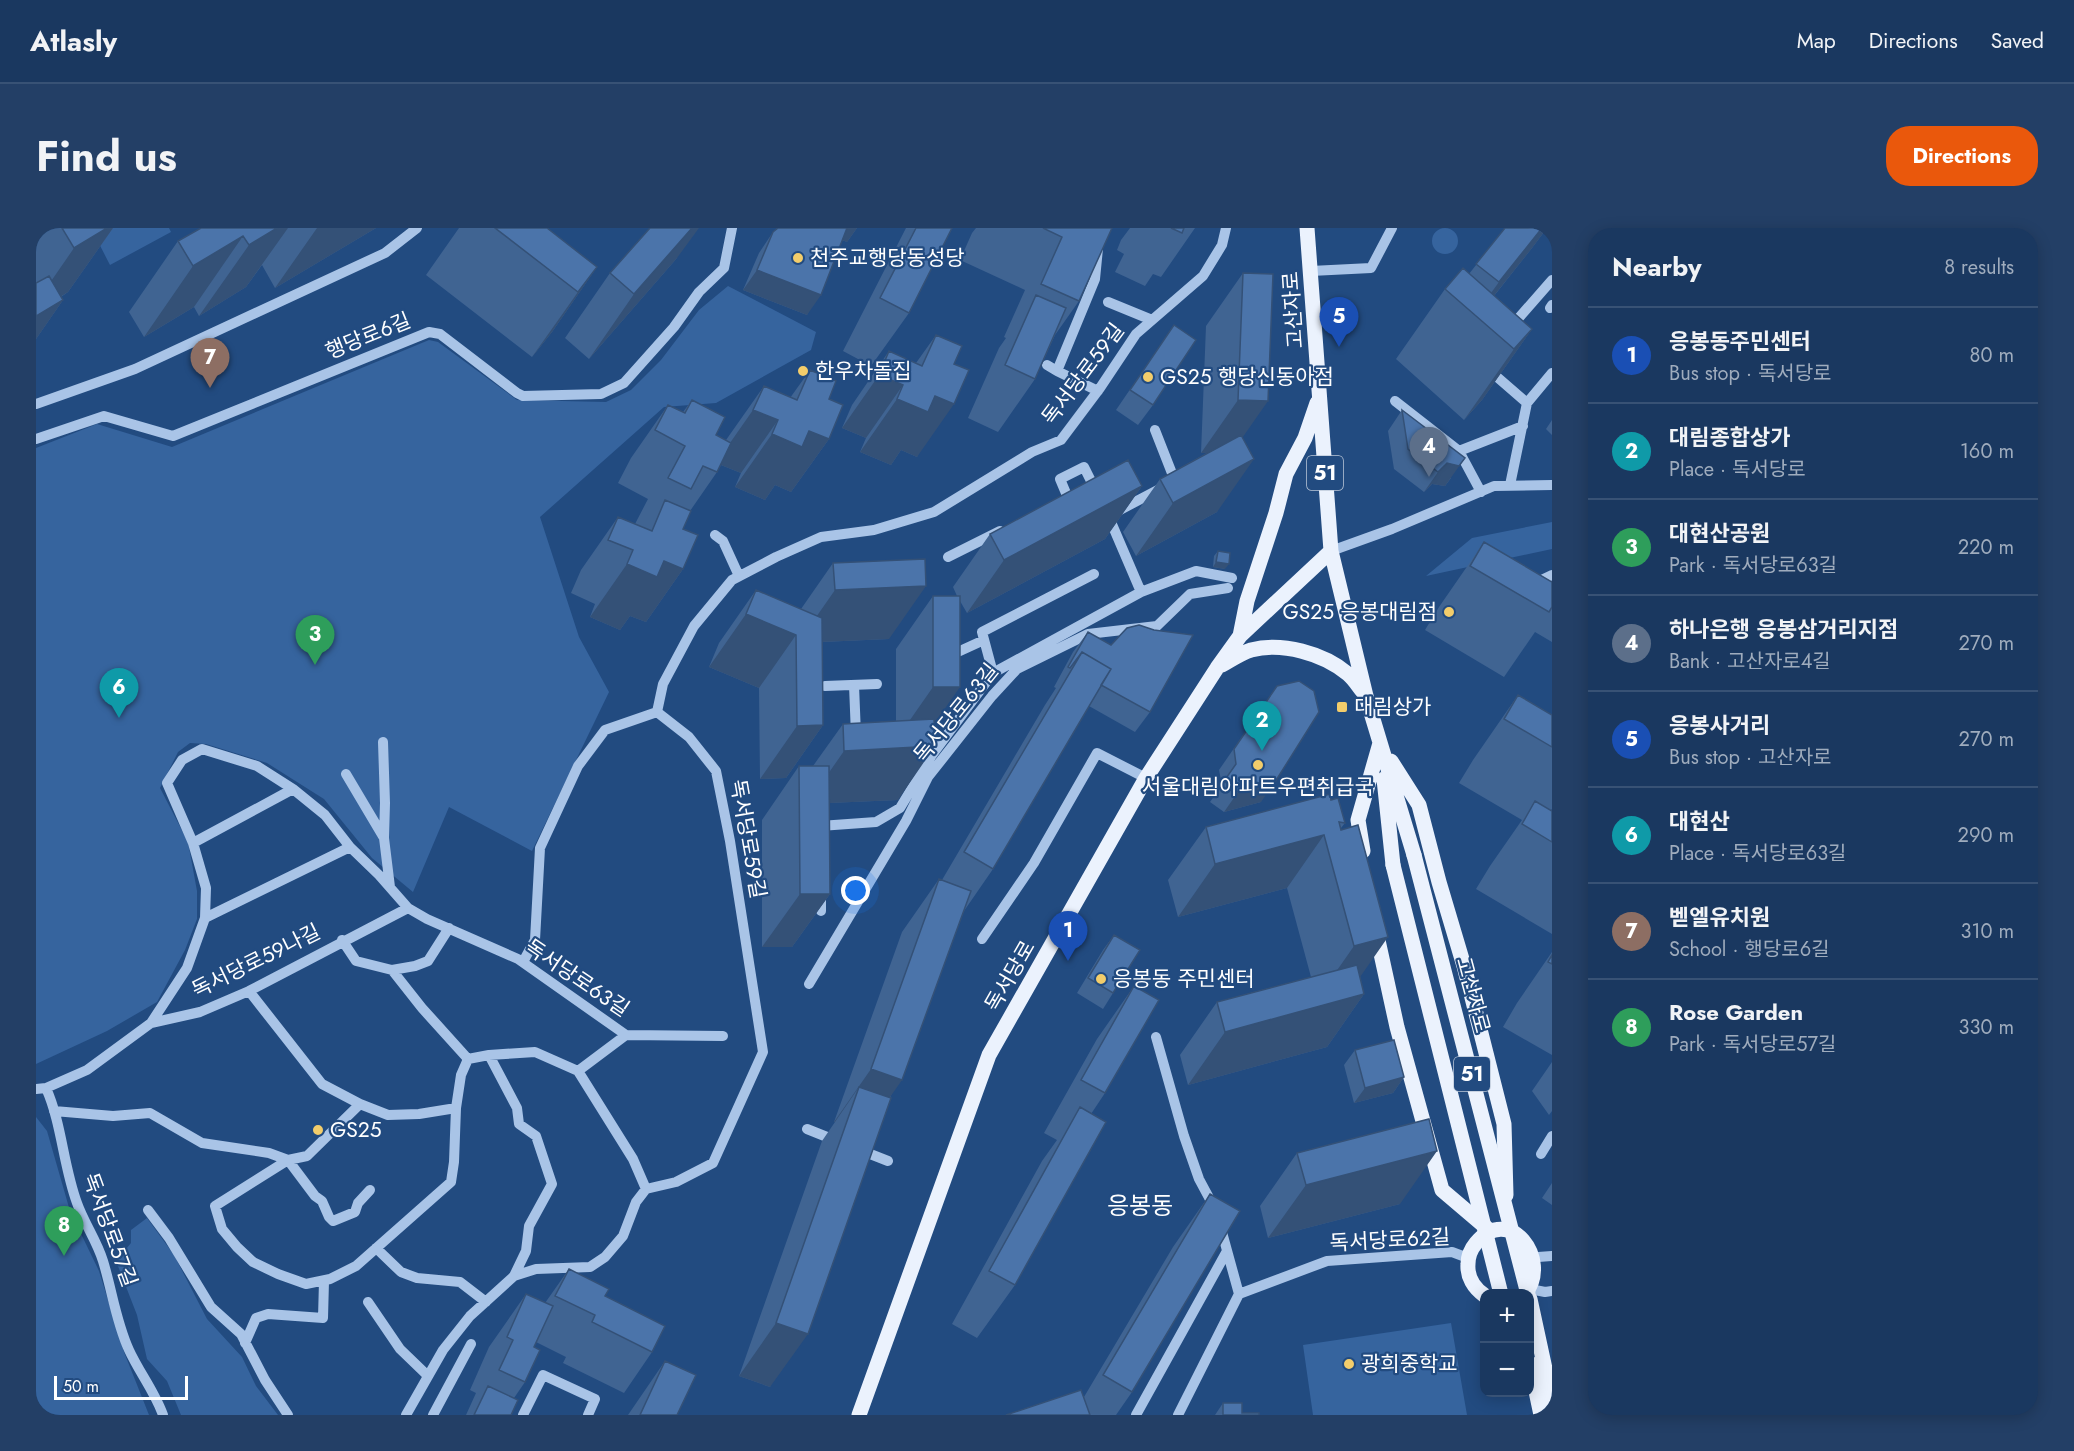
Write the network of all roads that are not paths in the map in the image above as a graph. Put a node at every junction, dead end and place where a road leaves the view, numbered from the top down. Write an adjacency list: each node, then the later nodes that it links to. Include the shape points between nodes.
1 (417, 228): 20 (street, via 385,253 135,369)
2 (732, 228): 23 (street, 행당로6길, via 724,268 699,292 624,383 601,394 523,396 440,334 429,332 173,436 104,416)
3 (1100, 228): 14 (street, via 1095,279)
4 (1226, 228): 10 (street, 독서당로59길, via 1222,245 1203,276)
5 (1307, 228): 7 (main road, 고산자로 / 51)
6 (1392, 228): 7 (street, via 1371,268)
7 (1311, 271): 17 (main road, 고산자로 / 51)
8 (1552, 280): 11 (street)
9 (1108, 302): 10 (street)
10 (1152, 320): 16 (street, 독서당로59길, via 1136,334)
11 (1501, 338)
12 (1480, 362): 19 (street)
13 (1047, 365): 14 (street)
14 (1057, 371): 16 (street)
15 (1552, 373): 19 (street)
16 (1098, 391): 36 (street, 독서당로59길, via 1061,440 1032,452 934,513 874,530 821,537)
17 (1320, 394): 32 (main road, 고산자로 / 51); 39 (main road, via 1311,423 1286,474)
18 (1395, 401): 24 (street)
19 (1527, 403): 21 (street)
20 (36, 404)
21 (1522, 426): 24 (street); 25 (street)
22 (1155, 430): 29 (street, via 1175,481)
23 (36, 439)
24 (1459, 451): 27 (street)
25 (1510, 485): 26 (street); 27 (street)
26 (1552, 485)
27 (1481, 492): 32 (street)
28 (1048, 508): 29 (street, via 1068,498 1060,479 1084,466)
29 (1108, 516): 38 (street)
30 (1008, 528): 33 (street)
31 (715, 535): 36 (street, via 723,541)
32 (1331, 551): 39 (main road, 독서당로); 47 (main road, 고산자로 / 51)
33 (948, 557)
34 (1094, 574): 40 (street, via 982,632)
35 (1552, 575): 37 (street)
36 (739, 576): 48 (street, 독서당로59길, via 694,626 663,684)
37 (1522, 590)
38 (1141, 592): 43 (street); 71 (street, 독서당로63길, via 1196,571 1230,583 1190,594 1157,626 1088,634 1017,669 928,777)
39 (1240, 636): 42 (main road, 독서당로)
40 (984, 640): 41 (street); 43 (street)
41 (948, 657)
42 (1217, 668): 47 (main road, via 1248,650 1276,647 1302,651 1350,675); 53 (main road, 독서당로)
43 (993, 673): 55 (street, via 927,755 900,807 876,822 820,826)
44 (878, 684): 45 (street)
45 (854, 685): 46 (street); 51 (street)
46 (825, 686)
47 (1366, 696): 50 (main road, 고산자로 / 51)
48 (657, 712): 69 (street, via 605,730 578,766 540,848 535,940); 89 (street, 독서당로59길, via 689,737 716,771 763,1052 713,1163 676,1182)
49 (382, 742): 56 (street)
50 (1380, 743): 59 (main road, via 1358,820); 92 (main road, via 1419,805 1504,1124); 99 (main road, 고산자로 / 51, bridge, via 1393,865); 100 (main road, 고산자로 / 51, bridge, via 1414,855)
51 (856, 748)
52 (346, 774): 56 (street)
53 (1146, 778): 67 (street, via 1097,753 1034,863); 121 (main road, 독서당로, via 989,1054)
54 (293, 789): 57 (street); 57 (street, 독서당로63길, via 257,766 202,748 182,760 167,783); 58 (street, 독서당로63길, via 325,816)
55 (820, 837)
56 (384, 838): 61 (street)
57 (193, 843): 64 (street, 독서당로63길, via 206,888)
58 (350, 847): 61 (street, 독서당로63길); 64 (street)
59 (1365, 865)
60 (820, 879): 63 (street)
61 (390, 887): 62 (street, 독서당로63길)
62 (408, 908): 66 (street, 독서당로63길); 68 (street, 독서당로59나길)
63 (821, 911)
64 (205, 918): 73 (street, 독서당로63길, via 187,968)
65 (1374, 918): 92 (main road, via 1400,1038 1442,1190)
66 (449, 928): 69 (street, 독서당로63길); 70 (street, via 428,961)
67 (982, 939)
68 (342, 940): 70 (street, 독서당로59나길, via 356,961); 72 (street, 독서당로59나길)
69 (523, 962): 74 (street, 독서당로63길)
70 (392, 970): 78 (street)
71 (809, 984)
72 (249, 991): 73 (street, 독서당로59나길, via 200,1012); 81 (street, via 322,1084)
73 (151, 1023): 80 (street, 독서당로63길, via 87,1070)
74 (626, 1035): 75 (street, 독서당로63길); 79 (street)
75 (723, 1036)
76 (1156, 1037): 94 (street, via 1184,1136 1199,1179 1215,1208)
77 (489, 1054): 78 (street); 79 (street, via 535,1052); 97 (street, via 517,1108 519,1124 536,1136 552,1184 530,1226 526,1251)
78 (468, 1059): 82 (street)
79 (578, 1071): 89 (street, via 633,1160)
80 (41, 1088): 83 (street, 독서당로57길)
81 (360, 1104): 82 (street, via 388,1115); 87 (street, via 307,1156)
82 (456, 1108): 93 (street, via 451,1182)
83 (54, 1111): 87 (street, via 113,1116 150,1113 202,1143 269,1153); 115 (street, 독서당로57길, via 77,1203 102,1258 129,1351)
84 (807, 1129): 88 (street)
85 (1552, 1136): 86 (street)
86 (1541, 1154)
87 (288, 1160): 90 (street, via 322,1201 333,1221 355,1212); 98 (street, via 215,1206 222,1229 254,1262 306,1284)
88 (888, 1161)
89 (646, 1189): 97 (street, via 636,1202 623,1236 590,1267 536,1269)
90 (370, 1190)
91 (148, 1210): 109 (street, via 212,1307 241,1334)
92 (1499, 1230): 95 (main road, via 1515,1231 1526,1237); 96 (main road, via 1480,1238)
93 (376, 1248): 98 (street, via 356,1266); 107 (street, via 401,1272 417,1278 459,1282)
94 (1227, 1251): 105 (street); 122 (street)
95 (1545, 1256): 101 (main road)
96 (1468, 1258): 102 (main road, via 1472,1282); 105 (street, 독서당로62길, via 1452,1252 1327,1261)
97 (514, 1276): 107 (street)
98 (324, 1281): 109 (street, via 323,1318 268,1314 256,1318)
99 (1501, 1289)
100 (1527, 1289)
101 (1531, 1289)
102 (1480, 1290)
103 (1552, 1291): 104 (street)
104 (1534, 1293)
105 (1239, 1294): 123 (street)
106 (368, 1302): 111 (street, via 400,1349)
107 (486, 1302): 111 (street, via 443,1350)
108 (1534, 1321): 114 (main road, 고산자로 / 51)
109 (245, 1343): 116 (street)
110 (471, 1344): 118 (street)
111 (428, 1376): 117 (street)
112 (1534, 1382): 125 (main road)
113 (1527, 1397): 124 (main road)
114 (1552, 1401)
115 (164, 1415)
116 (288, 1415)
117 (406, 1415)
118 (433, 1415)
119 (523, 1415): 120 (street, via 543,1375 595,1399)
120 (588, 1415)
121 (859, 1415)
122 (1136, 1415)
123 (1178, 1415)
124 (1532, 1415)
125 (1541, 1415)

